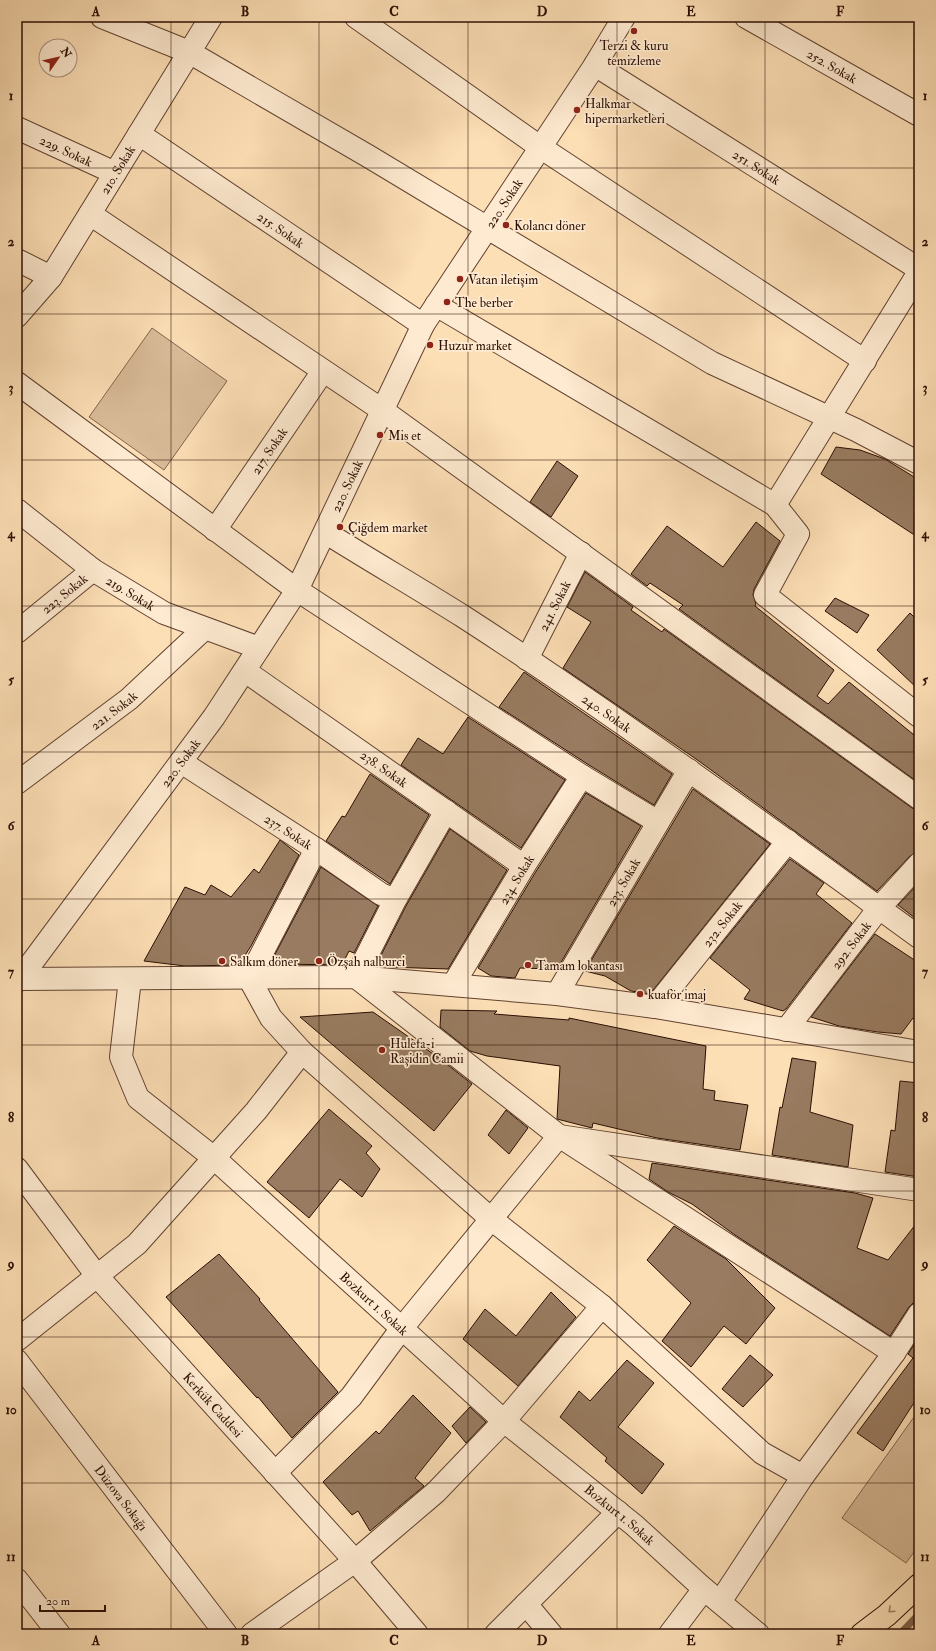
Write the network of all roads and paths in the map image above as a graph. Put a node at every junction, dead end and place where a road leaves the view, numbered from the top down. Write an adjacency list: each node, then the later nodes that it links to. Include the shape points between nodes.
1 (102, 17): 6 (street)
2 (211, 17): 6 (street, 210. Sokak)
3 (356, 17): 11 (street)
4 (624, 17): 7 (street, 220. Sokak)
5 (746, 17): 8 (street, 252. Sokak)
6 (189, 52): 10 (street, 210. Sokak); 14 (street, via 368,156)
7 (595, 65): 11 (street, 220. Sokak); 16 (street, 251. Sokak)
8 (919, 115)
9 (17, 128): 12 (street, 229. Sokak)
10 (139, 134): 12 (street, 210. Sokak); 21 (street, 215. Sokak)
11 (540, 147): 14 (street, 220. Sokak); 22 (street)
12 (115, 173): 13 (street, 210. Sokak)
13 (90, 214): 18 (street, 210. Sokak); 23 (street)
14 (486, 229): 19 (street, 220. Sokak); 26 (street, via 712,364)
15 (17, 260): 18 (street)
16 (919, 268)
17 (919, 272): 22 (street)
18 (52, 277): 20 (street, 210. Sokak)
19 (436, 305): 21 (street, 220. Sokak); 28 (street)
20 (17, 316)
21 (423, 325): 25 (street, 220. Sokak)
22 (865, 361): 26 (street)
23 (323, 371): 25 (street); 30 (street, 217. Sokak)
24 (17, 383): 30 (street)
25 (382, 410): 31 (street, 220. Sokak); 32 (street)
26 (830, 418): 27 (street); 28 (street)
27 (919, 463)
28 (775, 505): 40 (street, via 798,534 765,595)
29 (17, 510): 33 (street, 219. Sokak)
30 (215, 530): 34 (street)
31 (325, 532): 34 (street, 220. Sokak); 38 (street, 240. Sokak)
32 (581, 553): 38 (street, 241. Sokak); 45 (street)
33 (93, 570): 35 (street, 219. Sokak, via 164,613); 36 (street, 223. Sokak)
34 (297, 590): 37 (street, 220. Sokak); 43 (street)
35 (204, 629): 37 (street, 219. Sokak); 44 (street, 221. Sokak, via 129,699)
36 (17, 632)
37 (259, 648): 39 (street, 220. Sokak)
38 (527, 659): 42 (street, 240. Sokak)
39 (244, 671): 41 (street, 220. Sokak); 46 (street, 238. Sokak)
40 (919, 716)
41 (181, 762): 49 (street, 237. Sokak); 56 (street, 220. Sokak)
42 (689, 770): 47 (street, 233. Sokak); 48 (street, 240. Sokak)
43 (582, 776): 47 (street); 51 (street, 234. Sokak)
44 (17, 783)
45 (919, 798)
46 (446, 812): 51 (street, 238. Sokak); 52 (street)
47 (658, 822): 60 (street, 233. Sokak)
48 (788, 841): 53 (street, 240. Sokak); 61 (street, 232. Sokak)
49 (316, 849): 52 (street, 237. Sokak, via 381,894); 57 (street)
50 (919, 864): 53 (street, 292. Sokak)
51 (524, 866): 59 (street, 234. Sokak)
52 (395, 900): 55 (street)
53 (879, 908): 54 (street, 240. Sokak); 62 (street, 292. Sokak)
54 (919, 937)
55 (356, 977): 57 (street); 59 (street); 65 (street)
56 (18, 978): 58 (street)
57 (249, 978): 58 (street); 63 (street, via 271,1018)
58 (130, 979): 66 (street, Bozkurt 1. Sokak, via 121,1057 138,1098)
59 (453, 985): 60 (street)
60 (556, 994): 61 (street)
61 (656, 1007): 62 (street)
62 (786, 1030): 64 (street)
63 (302, 1052): 66 (street); 69 (street)
64 (919, 1052)
65 (559, 1136): 68 (street); 69 (street); 75 (street)
66 (214, 1158): 70 (street, via 137,1244); 73 (street, Bozkurt 1. Sokak)
67 (17, 1170): 70 (street, Kerkük Caddesi)
68 (919, 1190)
69 (490, 1218): 71 (street); 73 (street)
70 (97, 1276): 74 (street); 78 (street, Kerkük Caddesi)
71 (602, 1306): 77 (street); 79 (street, via 762,1453)
72 (919, 1314): 75 (street)
73 (402, 1328): 77 (street, Bozkurt 1. Sokak); 78 (street, via 350,1398)
74 (17, 1340)
75 (894, 1352): 79 (street)
76 (17, 1362): 87 (street, Düzova Sokağı)
77 (504, 1421): 80 (street, Bozkurt 1. Sokak); 81 (street, via 436,1492)
78 (275, 1473): 81 (street, Kerkük Caddesi)
79 (803, 1476): 84 (street)
80 (618, 1512): 84 (street, Bozkurt 1. Sokak); 85 (street)
81 (355, 1561): 88 (street); 89 (street, Kerkük Caddesi)
82 (17, 1580): 86 (street)
83 (919, 1585): 94 (main road, one-way to 94)
84 (712, 1596): 92 (street); 93 (street, Bozkurt 1. Sokak)
85 (526, 1604): 90 (street); 91 (street)
86 (59, 1634)
87 (226, 1634)
88 (252, 1634)
89 (417, 1634)
90 (496, 1634)
91 (551, 1634)
92 (670, 1634)
93 (758, 1634)
94 (862, 1634)

